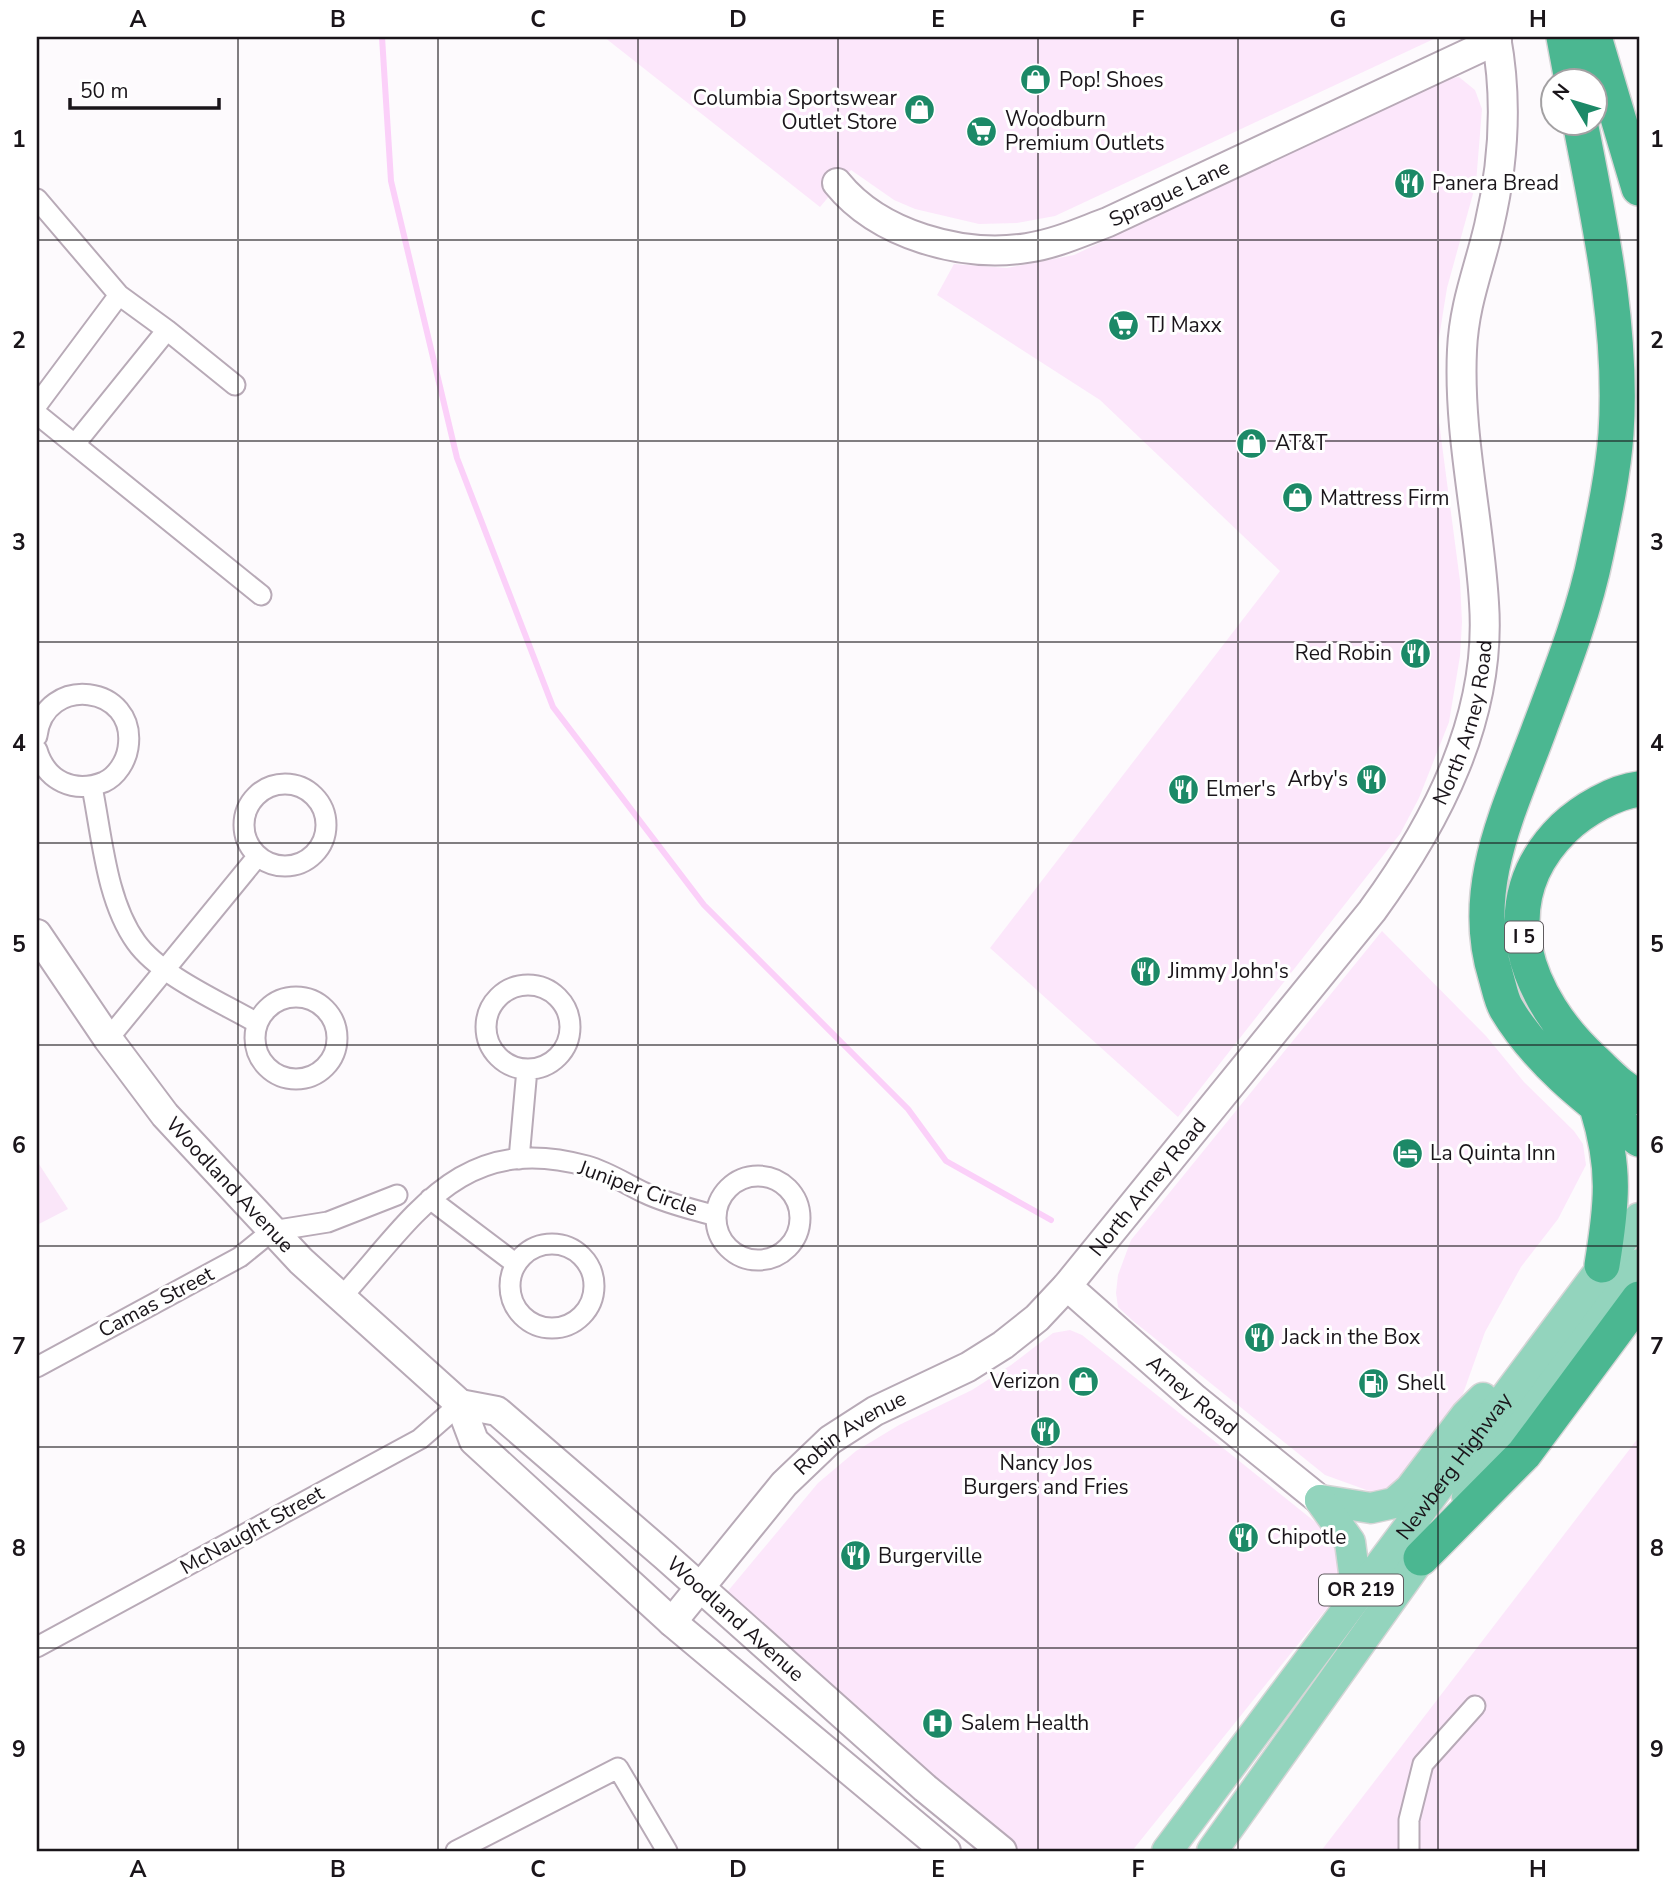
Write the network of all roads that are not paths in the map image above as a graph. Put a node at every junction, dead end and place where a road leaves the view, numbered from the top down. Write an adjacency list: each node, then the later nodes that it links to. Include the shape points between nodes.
1 (1564, 37): 4 (highway)
2 (1594, 37): 7 (highway)
3 (1496, 38): 6 (main road, Sprague Lane, via 1108,222 1054,243 998,251 926,239 873,215); 38 (main road, North Arney Road, via 1504,83 1503,149 1489,226 1468,295 1462,348 1461,413 1485,605 1469,727 1448,787 1402,869)
4 (1569, 66)
5 (1583, 136): 27 (highway, I 5, via 1601,229 1613,332 1616,435 1596,556 1565,662 1494,847 1486,914 1490,958 1505,1006 1543,1057)
6 (837, 183)
7 (1639, 188)
8 (37, 199): 9 (street)
9 (119, 295): 10 (street); 12 (street)
10 (167, 330): 11 (street); 14 (street)
11 (235, 385)
12 (37, 405)
13 (37, 414): 14 (street)
14 (75, 444): 15 (street)
15 (261, 595)
16 (37, 736): 18 (street, via 38,724 53,703 80,693 104,698 120,711 130,734 126,760 109,780)
17 (37, 750): 18 (street, via 48,772 61,782)
18 (92, 787): 22 (street, via 125,922 136,944)
19 (1639, 789): 26 (highway, I 5, via 1592,808 1557,836 1540,859 1523,916 1531,978 1544,1003 1579,1047)
20 (257, 857): 20 (street, via 270,865 288,867 307,861 319,849 327,823 312,794 285,783 256,794 243,826); 22 (street)
21 (37, 934): 24 (main road, Woodland Avenue)
22 (164, 969): 23 (street); 24 (street)
23 (257, 1023): 23 (street, via 256,1052 268,1070 281,1078 300,1080 318,1074 336,1050 334,1020 314,1000 282,999 268,1007)
24 (107, 1039): 34 (main road, Woodland Avenue, via 165,1115)
25 (527, 1069): 25 (street, via 550,1062 562,1051 570,1024 556,995 528,984 499,996 489,1010 486,1027 488,1040 500,1058); 29 (street)
26 (1639, 1097)
27 (1597, 1107): 28 (highway, I 5); 37 (highway, via 1609,1153 1612,1205)
28 (1639, 1139)
29 (519, 1159): 31 (street, Juniper Circle, via 465,1172); 32 (street, Juniper Circle, via 590,1167 664,1202)
30 (397, 1195): 34 (street, via 328,1222)
31 (430, 1199): 35 (street); 39 (street, Juniper Circle)
32 (716, 1216): 32 (street, Juniper Circle, via 718,1231 730,1250 743,1258 781,1254 799,1230 796,1199 786,1186 759,1176 730,1187)
33 (1639, 1218): 37 (main road, Newberg Highway / OR 219)
34 (272, 1231): 39 (main road, Woodland Avenue); 42 (street, Camas Street, via 240,1257)
35 (516, 1264): 35 (street, via 509,1287 511,1300 523,1318 550,1328 574,1322 586,1311 594,1284 580,1255 552,1244 526,1253)
36 (1639, 1264): 45 (main road, Newberg Highway / OR 219)
37 (1602, 1265): 41 (main road, Newberg Highway / OR 219)
38 (1067, 1286): 44 (main road, Arney Road, via 1195,1399); 46 (main road, Robin Avenue, via 1003,1345 968,1367 875,1411 830,1440 784,1484)
39 (340, 1298): 43 (main road, Woodland Avenue)
40 (1639, 1299): 45 (highway, via 1524,1454)
41 (1556, 1328): 44 (main road, via 1466,1415 1410,1489 1394,1503 1371,1508); 47 (main road, Newberg Highway / OR 219)
42 (37, 1367)
43 (460, 1404): 46 (main road, Woodland Avenue, via 497,1412); 48 (main road, Woodland Avenue, via 474,1441); 49 (street, McNaught Street, via 420,1439)
44 (1320, 1500): 47 (main road, via 1350,1542)
45 (1421, 1558): 56 (main road, Newberg Highway / OR 219)
46 (700, 1588): 48 (main road, Robin Avenue); 54 (main road, Woodland Avenue, via 915,1780)
47 (1357, 1595): 55 (main road, Newberg Highway / OR 219)
48 (672, 1622): 53 (main road, Woodland Avenue)
49 (37, 1647)
50 (1475, 1706): 57 (street, via 1423,1764 1409,1820)
51 (456, 1851): 52 (street, via 618,1768)
52 (667, 1851)
53 (946, 1851)
54 (1002, 1851)
55 (1167, 1851)
56 (1212, 1851)
57 (1409, 1851)

